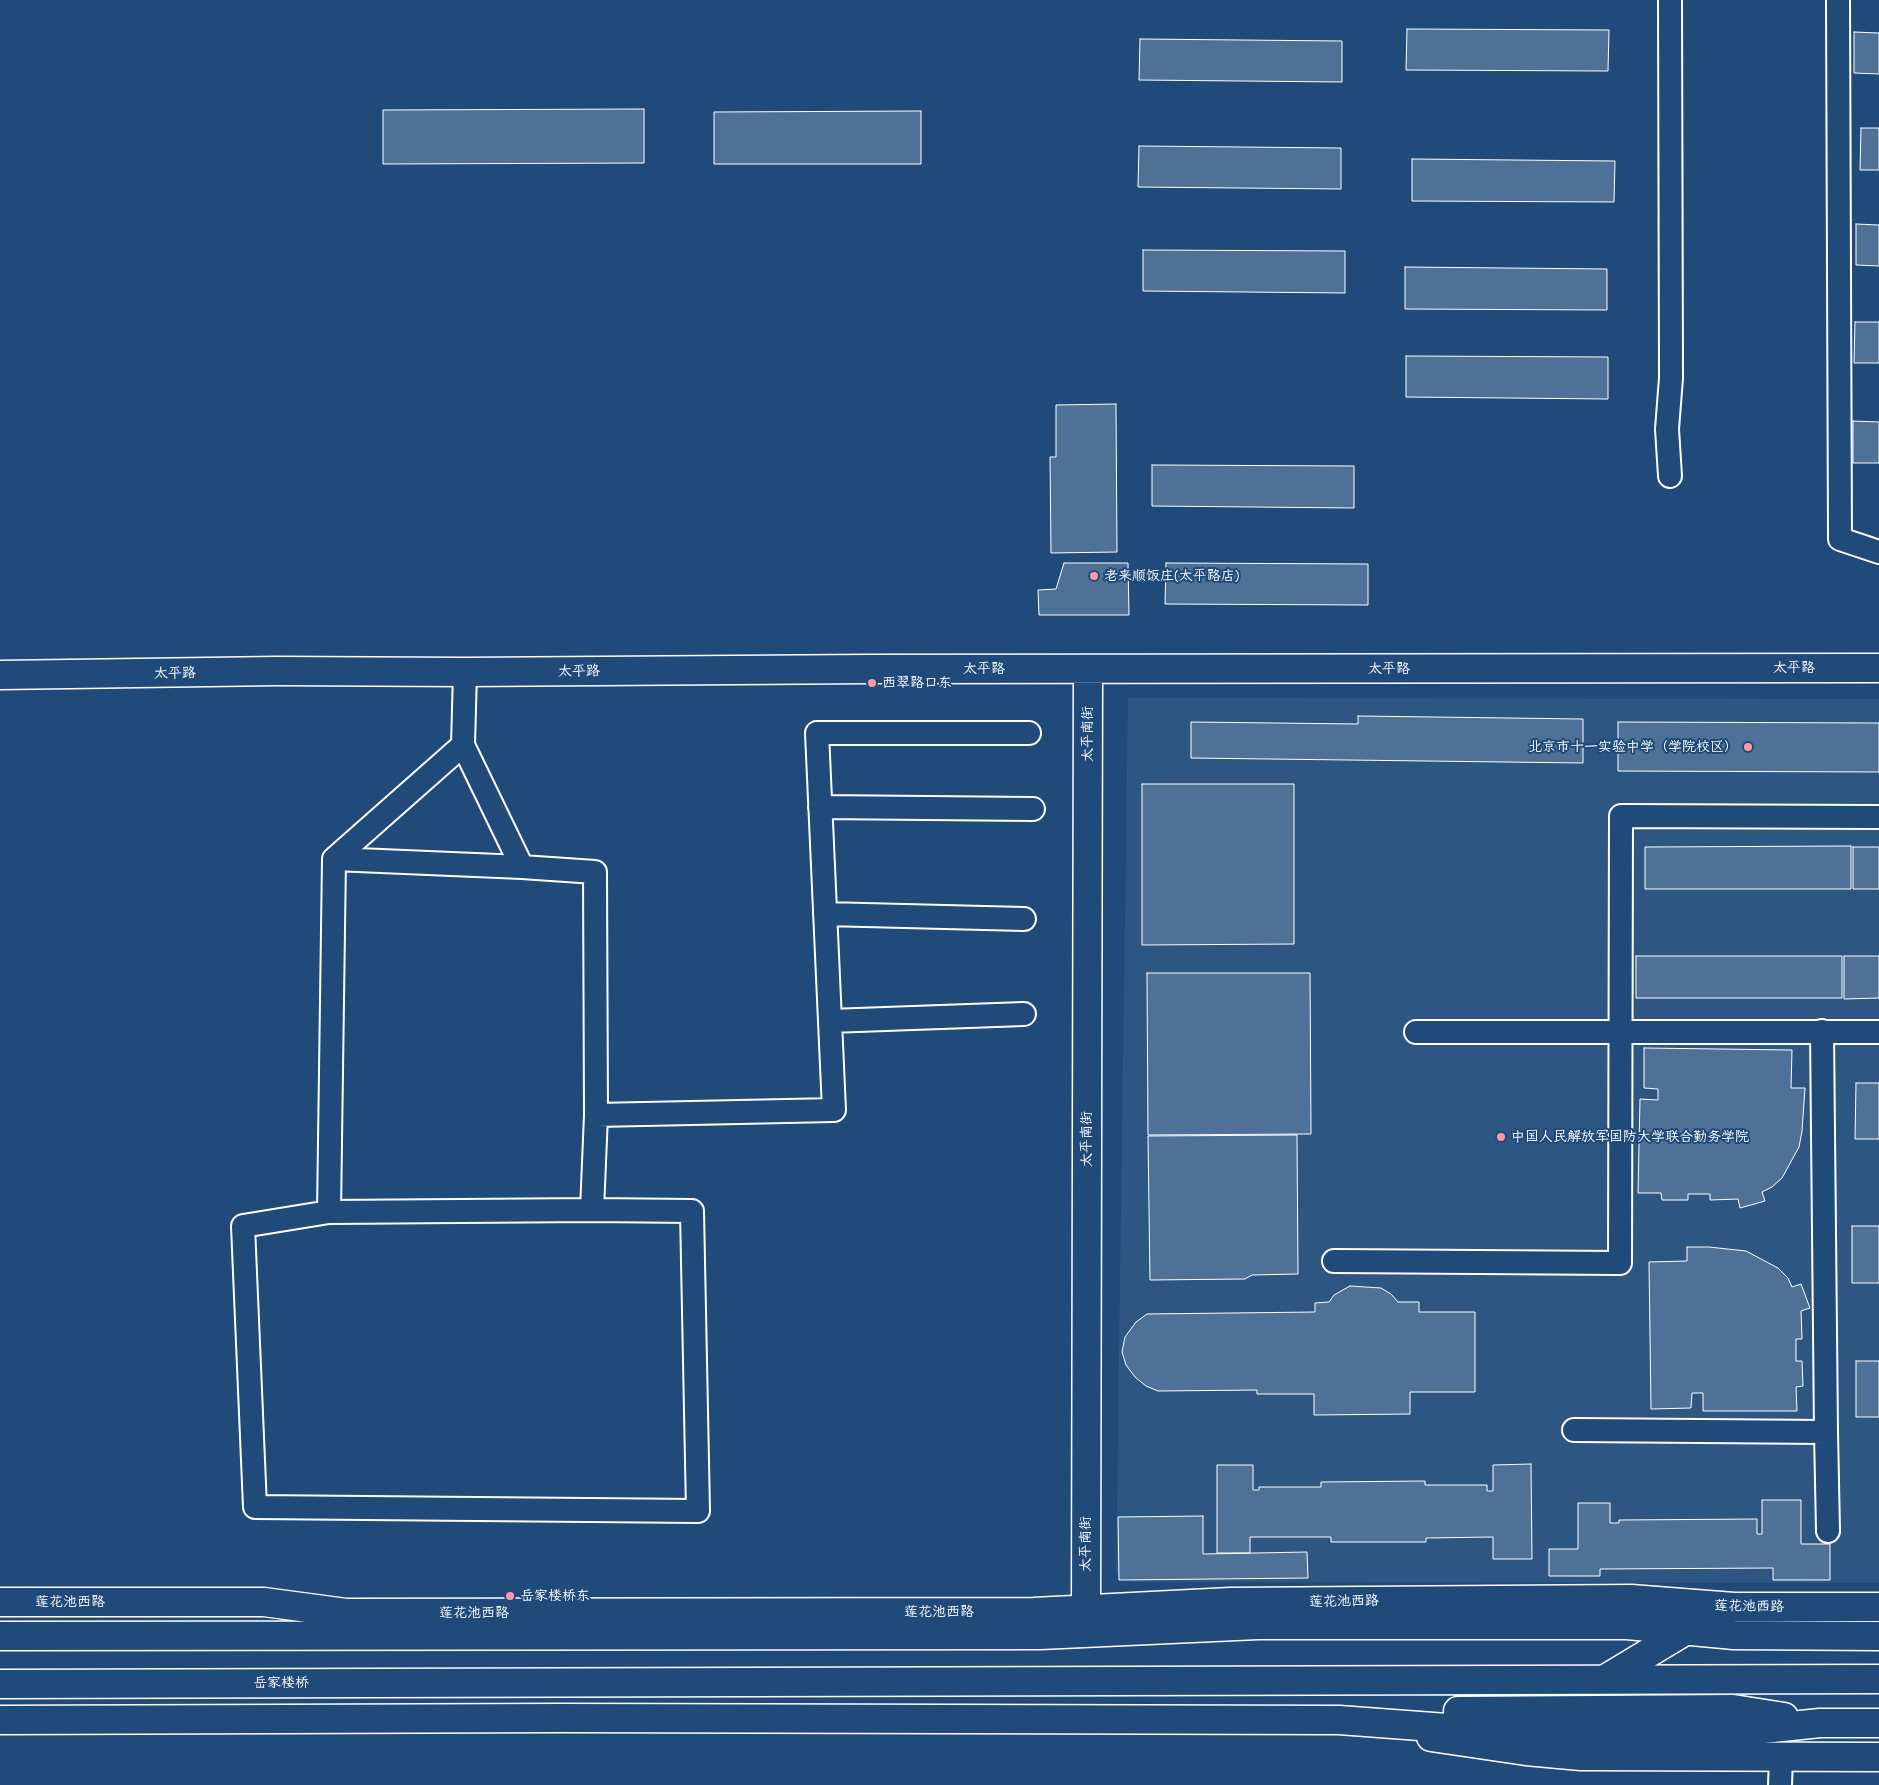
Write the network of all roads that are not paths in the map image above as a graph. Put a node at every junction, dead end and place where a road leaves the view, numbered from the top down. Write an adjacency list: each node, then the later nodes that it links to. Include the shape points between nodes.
1 (1670, 0): 3 (street, via 1671,378 1667,429)
2 (1838, 0): 4 (street, via 1840,539)
3 (1670, 476)
4 (1879, 552)
5 (1879, 668): 6 (main road, 太平路)
6 (1088, 669): 7 (main road, 太平路); 34 (main road, 太平南街)
7 (465, 672): 8 (main road, 太平路); 10 (street)
8 (0, 675)
9 (1029, 733): 11 (street, via 817,733)
10 (463, 745): 14 (street); 15 (street)
11 (820, 807): 12 (street); 16 (street)
12 (1033, 809)
13 (1879, 817): 20 (street, via 1621,816)
14 (334, 859): 15 (street); 26 (street)
15 (522, 867): 24 (street, via 595,872)
16 (825, 914): 17 (street); 19 (street)
17 (1024, 919)
18 (1024, 1014): 19 (street)
19 (830, 1020): 24 (street, via 834,1110)
20 (1620, 1030): 21 (street); 22 (street); 27 (street, via 1620,1262)
21 (1822, 1031): 23 (street); 29 (street)
22 (1416, 1032)
23 (1879, 1032)
24 (596, 1115): 25 (street)
25 (592, 1210): 26 (street); 26 (street, via 692,1211 698,1511 255,1507 243,1226)
26 (329, 1212)
27 (1334, 1261)
28 (1574, 1430): 29 (street)
29 (1826, 1432): 30 (street)
30 (1828, 1531)
31 (0, 1602): 34 (main road, 莲花池西路, via 264,1602 346,1613 1034,1612)
32 (1685, 1603): 33 (main road, 莲花池西路, via 1734,1607); 34 (main road, 莲花池西路, via 1631,1599 1250,1602); 35 (main road)
33 (1879, 1607)
34 (1086, 1609)
35 (1685, 1631): 36 (main road, 莲花池西路, via 1627,1625 1258,1625 1040,1636); 37 (main road, 莲花池西路, via 1734,1636); 38 (main road)
36 (0, 1636)
37 (1879, 1636)
38 (1606, 1678): 39 (main road); 40 (main road, 岳家楼桥)
39 (1879, 1679)
40 (0, 1684)
41 (0, 1720): 42 (main road)
42 (1339, 1720): 43 (main road, via 1581,1738 1686,1737 1820,1723); 44 (main road, via 1454,1742 1526,1751 1646,1757)
43 (1879, 1722)
44 (1781, 1758): 45 (main road); 46 (street)
45 (1879, 1758)
46 (1780, 1785)

